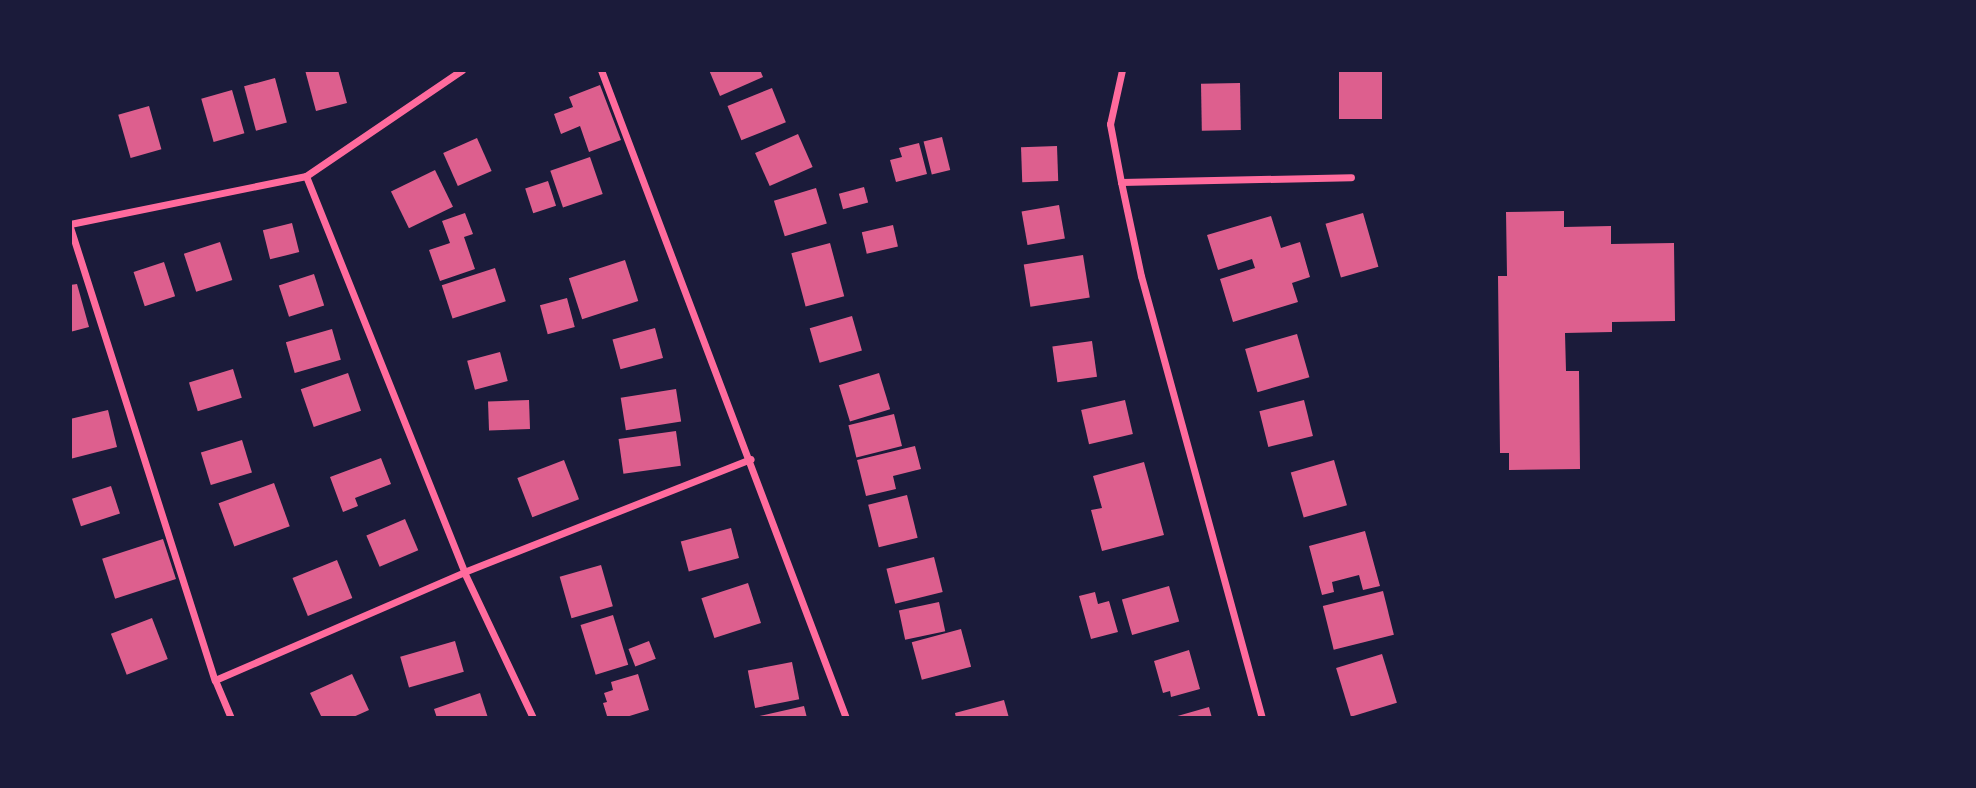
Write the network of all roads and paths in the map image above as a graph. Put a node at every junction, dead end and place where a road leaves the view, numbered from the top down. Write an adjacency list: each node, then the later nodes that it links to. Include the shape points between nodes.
1 (462, 70): 4 (street)
2 (601, 70): 8 (street)
3 (1122, 70): 6 (street, via 1110,124)
4 (306, 176): 7 (street); 9 (street)
5 (1351, 177): 6 (street)
6 (1121, 182): 14 (street, via 1144,289)
7 (70, 226): 10 (street)
8 (751, 460): 9 (street); 13 (street)
9 (464, 572): 10 (street); 12 (street)
10 (215, 680): 11 (street)
11 (231, 718)
12 (533, 718)
13 (846, 718)
14 (1262, 718)

